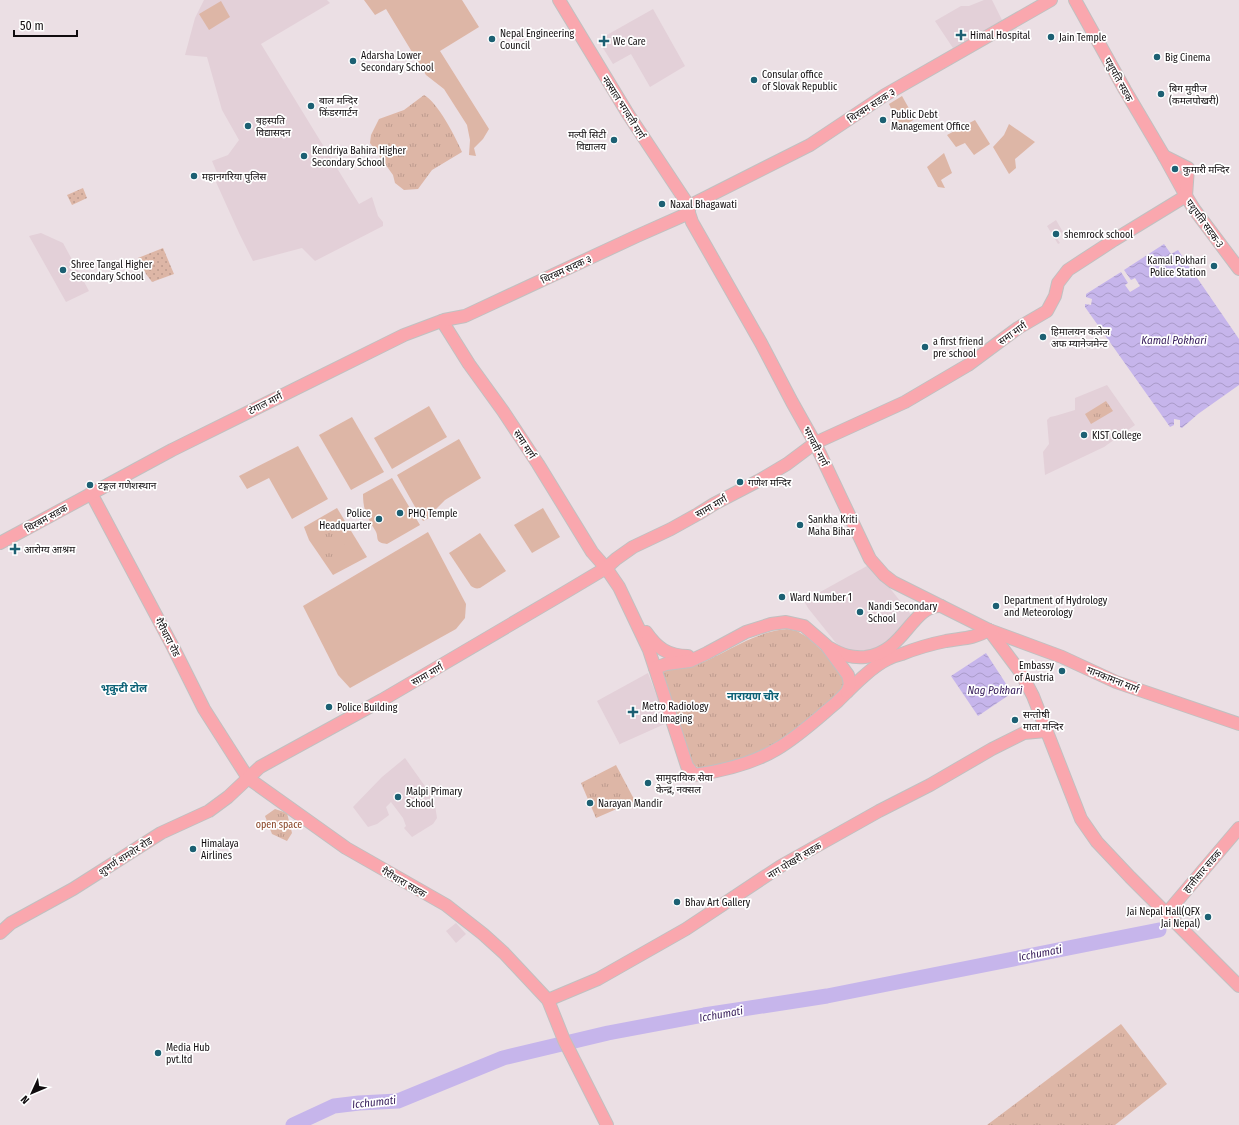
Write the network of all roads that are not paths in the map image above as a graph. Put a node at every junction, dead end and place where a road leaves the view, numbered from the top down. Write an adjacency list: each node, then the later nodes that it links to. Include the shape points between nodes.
1 (560, 0): 5 (main road, नक्साल भगवती मार्ग)
2 (1051, 0): 5 (main road, थिरबम सडक ३, via 884,95 810,145)
3 (1076, 0): 4 (main road, पशुपति सडक)
4 (1186, 196): 6 (main road, पशुपति सडक-3); 8 (main road, समा मार्ग, via 1068,270 1058,283 1047,311 1018,328 968,365 905,402)
5 (689, 210): 7 (main road, थिरबम सदक ३, via 465,316); 8 (main road, भगवती मार्ग, via 704,246 761,343)
6 (1239, 269)
7 (442, 321): 9 (main road, टंगाल मार्ग, via 390,341 179,446); 11 (main road, समा मार्ग, via 538,464 592,552)
8 (815, 443): 11 (main road, सामा मार्ग, via 760,480 633,547); 13 (main road, भगवती मार्ग, via 870,559 893,582)
9 (91, 493): 10 (main road, थिरबम सडक); 22 (main road, गैरीधारा रोड, via 174,647 204,709)
10 (0, 543)
11 (606, 568): 12 (main road); 22 (main road, सामा मार्ग, via 382,700 260,767)
12 (629, 606): 16 (main road, via 650,638 665,652 681,656); 18 (main road)
13 (941, 606): 14 (main road, भगवती मार्ग); 17 (main road, via 928,608 921,614)
14 (989, 630): 17 (main road, via 979,636); 20 (main road, मानकामना मार्ग, via 1062,657 1116,682); 21 (main road, via 1021,673 1036,701)
15 (826, 645): 16 (main road, via 804,626 786,622 751,630); 17 (main road, via 838,653 852,657); 19 (main road, via 848,675 850,684)
16 (707, 653): 18 (main road, via 690,661)
17 (891, 653): 19 (main road, via 888,659 872,669)
18 (655, 668): 19 (main road, via 686,766 694,775 716,772 760,758 777,749)
19 (847, 692)
20 (1239, 724)
21 (1046, 731): 24 (main road, via 1081,819 1097,842); 27 (main road, नाग पोखरी सडक, via 1024,733 992,749 781,866 686,929 598,979)
22 (248, 778): 25 (main road, शुभर्ण शमशेर रोड, via 209,811 160,833); 27 (main road, गैरीधारा सडक, via 346,848 446,905 504,953)
23 (1239, 828): 24 (main road, हात्तीसार सडक)
24 (1166, 914): 26 (main road)
25 (0, 933)
26 (1239, 986)
27 (548, 1000): 28 (main road, via 564,1040)
28 (607, 1125)

